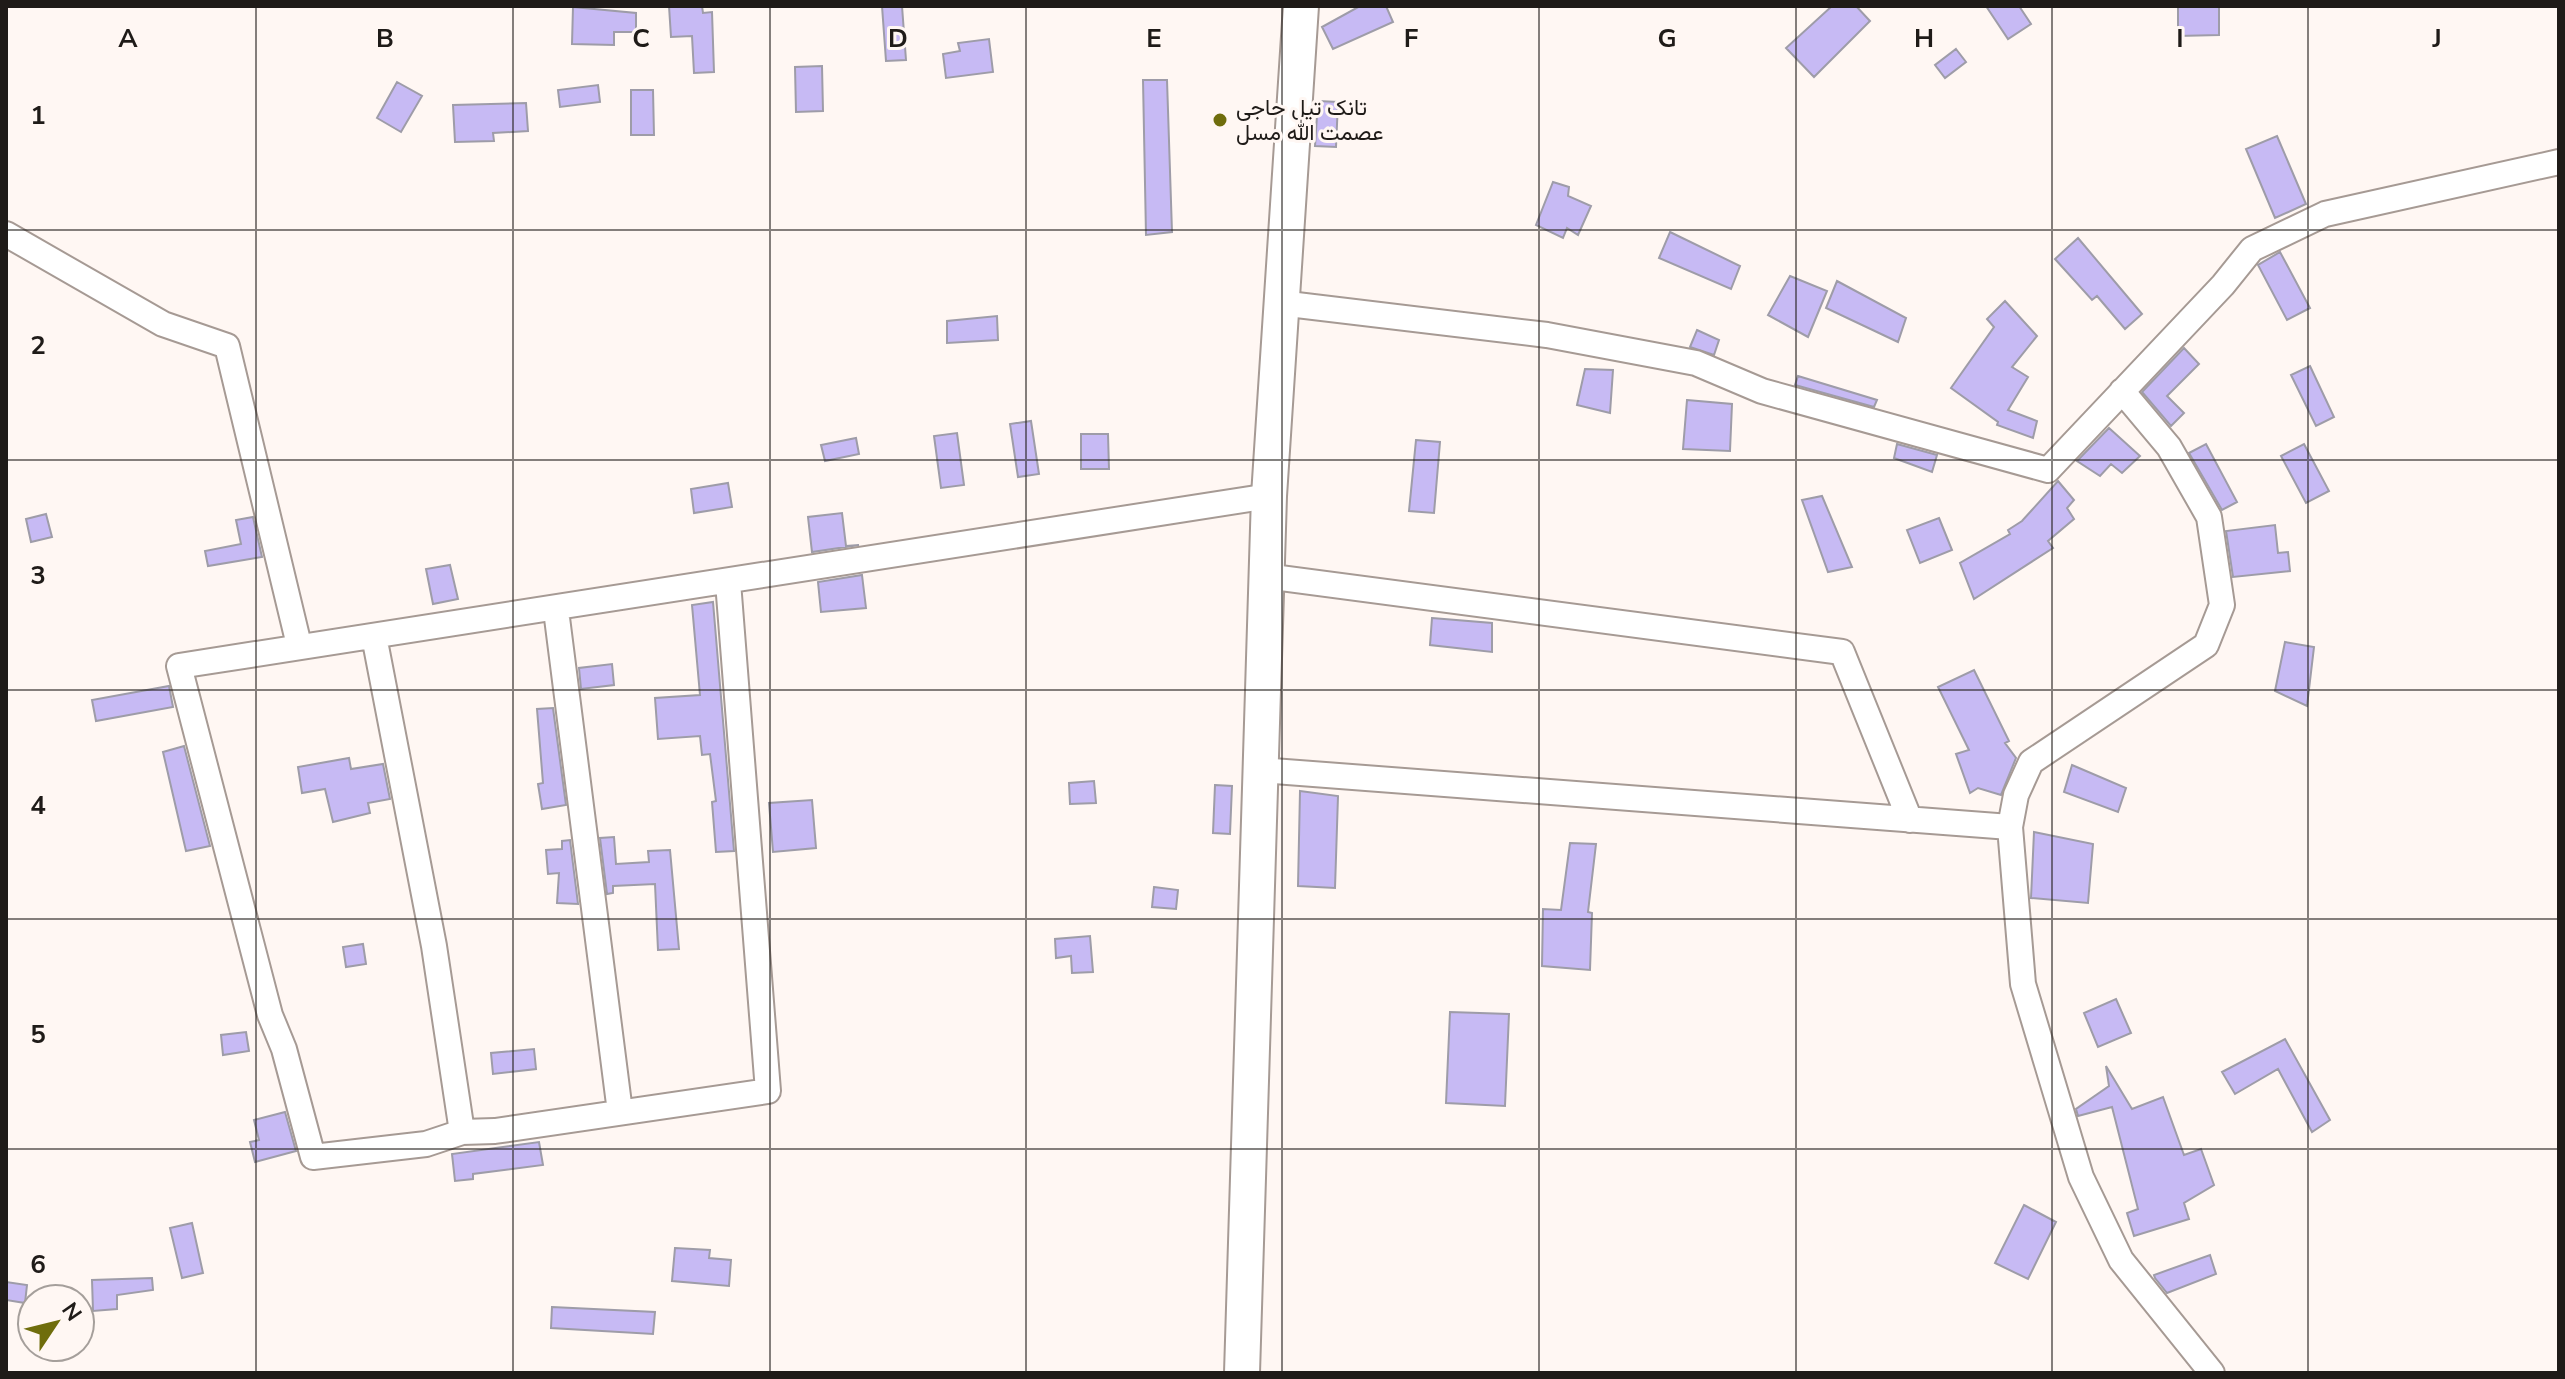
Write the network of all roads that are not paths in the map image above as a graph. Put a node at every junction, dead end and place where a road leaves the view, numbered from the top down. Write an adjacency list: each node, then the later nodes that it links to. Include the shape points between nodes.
1 (1301, 6): 4 (main road)
2 (2559, 162): 5 (street, via 2325,214 2252,249)
3 (6, 234): 11 (street, via 163,324 227,346)
4 (1280, 303): 5 (street, via 1547,335 1696,363 1762,391 2048,470); 6 (main road)
5 (2122, 391): 14 (street, via 2169,447 2209,517 2222,605 2206,645 2031,762 2016,795)
6 (1269, 496): 7 (main road); 8 (street)
7 (1266, 576): 12 (main road); 13 (street, via 1842,652)
8 (728, 582): 9 (street); 15 (street, via 768,1091)
9 (556, 610): 10 (street); 15 (street)
10 (374, 636): 11 (street); 16 (street, via 434,946)
11 (299, 645): 16 (street, via 179,666 270,1015 313,1157 426,1144)
12 (1260, 770): 13 (street); 17 (main road)
13 (1910, 820): 14 (street)
14 (2010, 827): 18 (street, via 2023,984 2081,1177 2121,1260)
15 (620, 1112): 16 (street)
16 (462, 1132)
17 (1242, 1373)
18 (2212, 1373)

